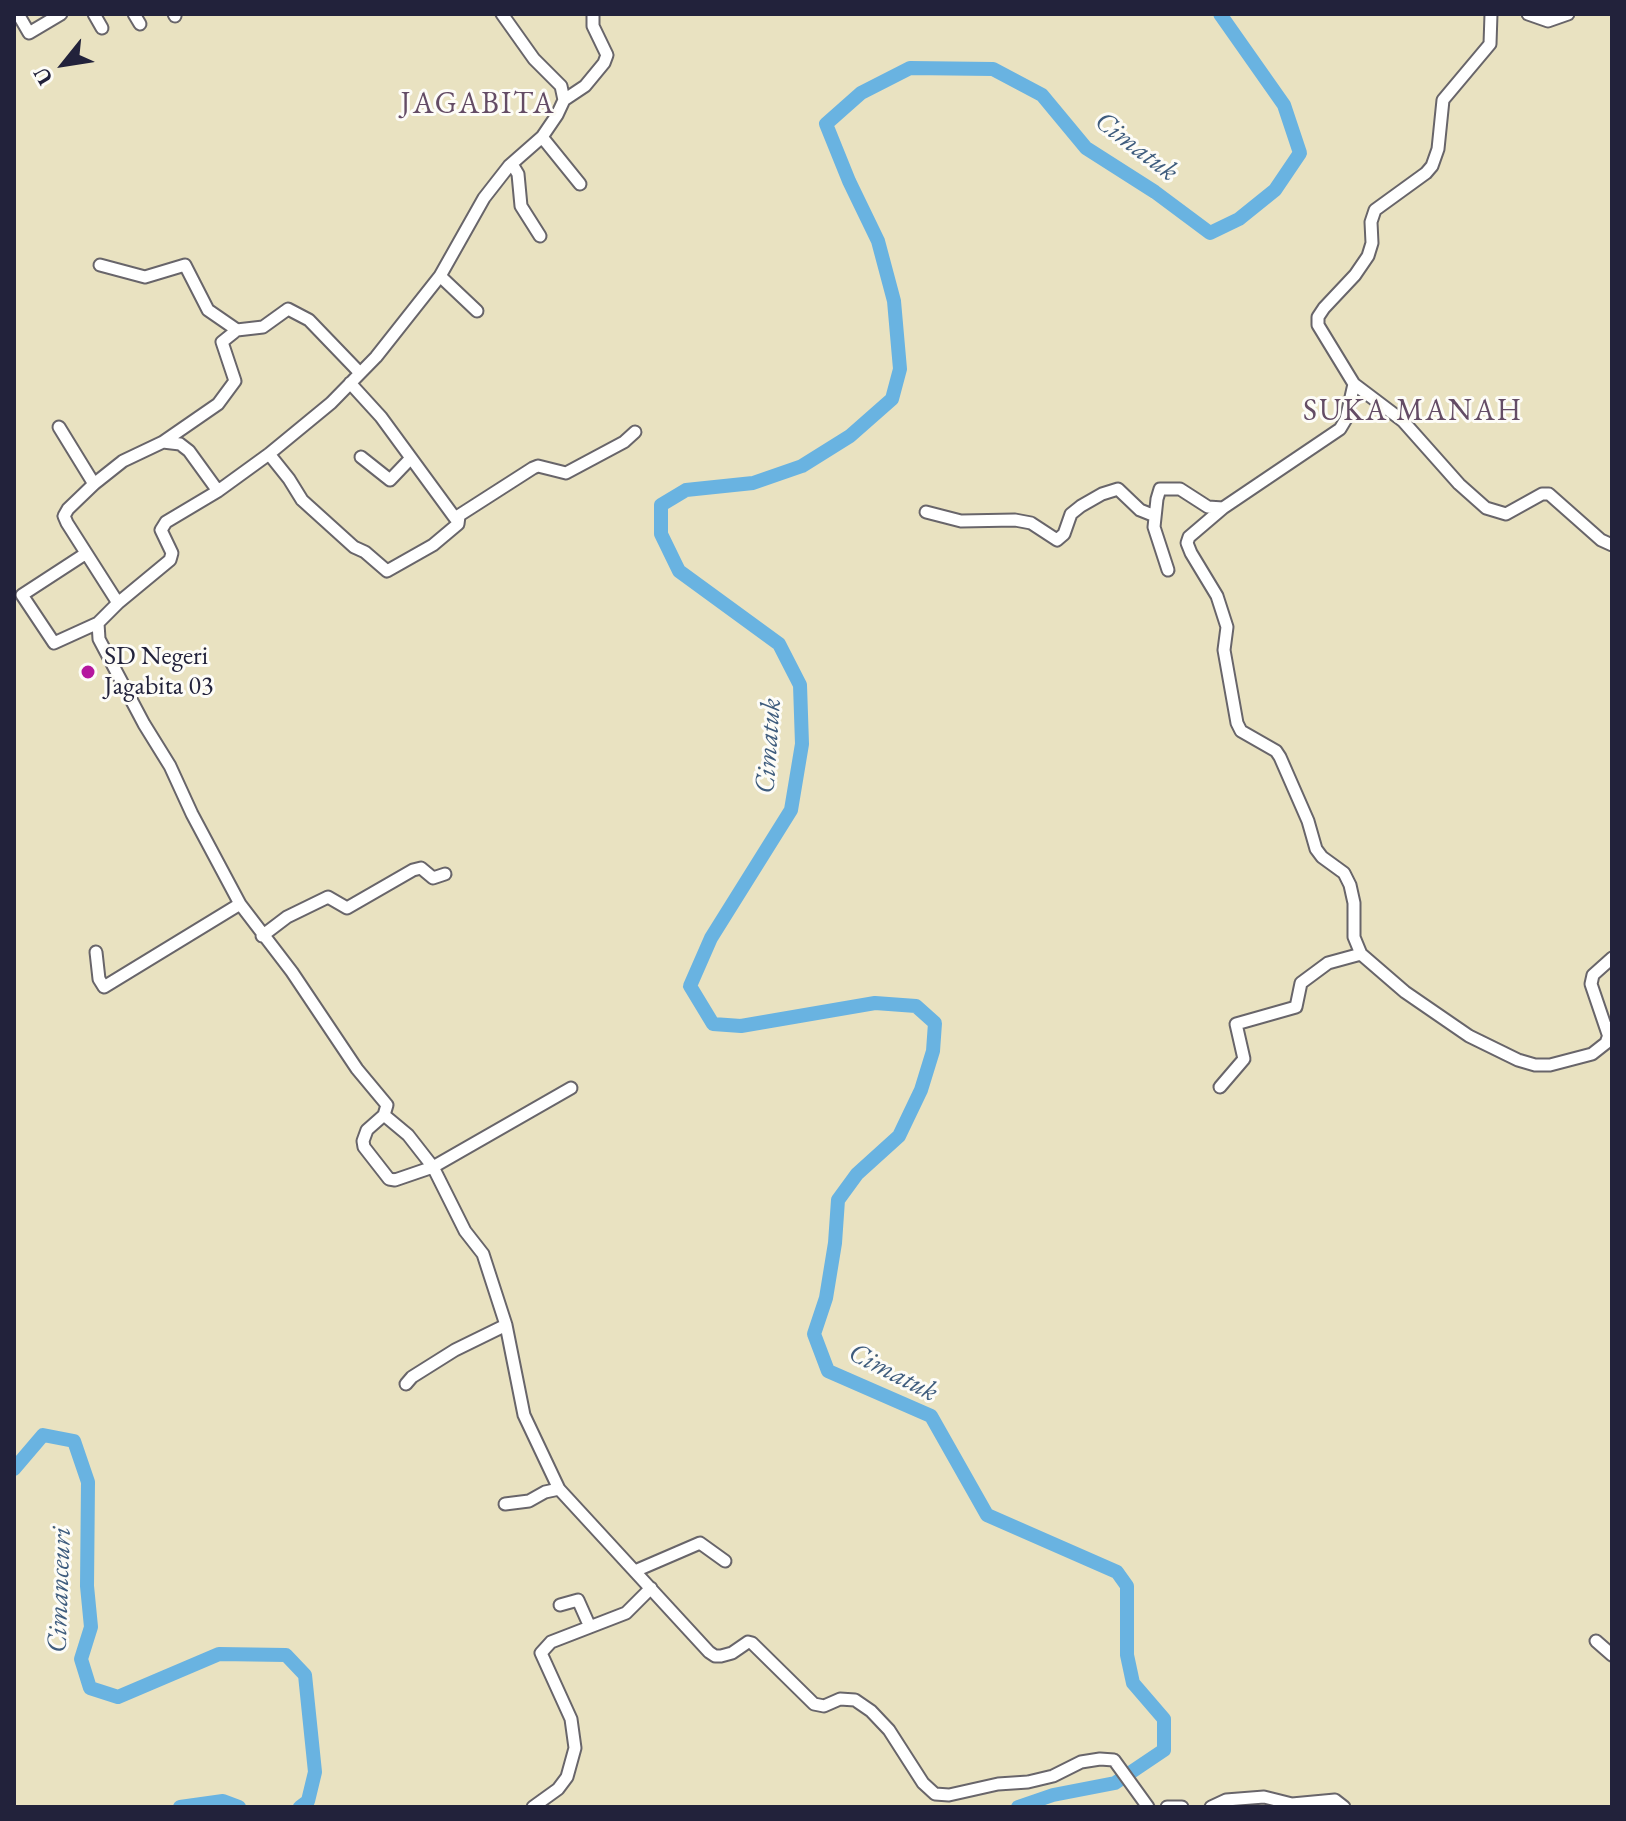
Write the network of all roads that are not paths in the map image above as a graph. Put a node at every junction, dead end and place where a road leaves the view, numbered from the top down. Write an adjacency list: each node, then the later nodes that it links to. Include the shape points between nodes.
1 (18, 14): 2 (street, via 29,33)
2 (61, 14)
3 (94, 14): 9 (street)
4 (502, 14): 10 (street, via 561,86)
5 (593, 14): 10 (street, via 607,55 585,86)
6 (1528, 14): 7 (street, via 1548,21)
7 (1568, 14)
8 (1494, 16): 21 (street, via 1490,44 1443,100 1432,166 1375,210 1368,256 1318,317 1321,333)
9 (102, 28)
10 (564, 100): 11 (street)
11 (542, 137): 12 (street); 13 (street)
12 (512, 164): 14 (street, via 521,206); 16 (street, via 484,198)
13 (580, 184)
14 (540, 236)
15 (100, 265): 18 (street, via 145,277 185,265 208,310)
16 (440, 276): 17 (street); 19 (street)
17 (477, 311)
18 (237, 330): 19 (street, via 263,327 288,309 309,320); 24 (street, via 222,342 235,381 218,404)
19 (360, 373): 20 (street)
20 (350, 383): 25 (street); 27 (street)
21 (1354, 384): 30 (street, via 1340,429); 34 (street, via 1403,421 1486,508 1506,514 1549,494)
22 (59, 427): 28 (street)
23 (635, 432): 32 (street, via 566,473 533,468)
24 (163, 442): 28 (street, via 123,461); 29 (street, via 189,451)
25 (269, 454): 29 (street); 32 (street, via 302,500 387,571 433,545 458,524)
26 (361, 457): 27 (street, via 390,480)
27 (411, 458): 32 (street, via 453,516)
28 (94, 484): 35 (street, via 64,516)
29 (218, 491): 37 (street, via 166,522 161,530 170,560)
30 (1223, 508): 33 (street, via 1208,507 1169,487 1159,491); 43 (street, via 1191,533 1187,543 1217,596 1227,627 1224,650 1237,723 1241,731 1276,751 1316,849 1344,873)
31 (926, 512): 33 (street, via 961,521 1031,523 1057,540 1071,514 1118,489)
32 (459, 516)
33 (1155, 516): 36 (street)
34 (1612, 545)
35 (85, 554): 37 (street); 38 (street, via 22,595 54,643)
36 (1168, 570)
37 (118, 603): 38 (street)
38 (98, 623): 40 (street, via 99,639)
39 (445, 874): 41 (street, via 433,878 421,868 413,870 347,908 328,897)
40 (240, 904): 41 (street); 42 (street, via 104,987)
41 (262, 936): 48 (street, via 387,1105)
42 (96, 952)
43 (1361, 954): 45 (street, via 1469,1036 1518,1060 1542,1065 1570,1061 1592,1054); 46 (street, via 1325,965 1301,983 1296,1007 1236,1024 1244,1059)
44 (1612, 958): 45 (street, via 1593,975 1591,984)
45 (1610, 1032)
46 (1220, 1087)
47 (571, 1088): 49 (street)
48 (384, 1115): 49 (street); 49 (street, via 363,1141 389,1179)
49 (433, 1167): 50 (street, via 465,1231 483,1254)
50 (506, 1325): 51 (street, via 455,1350); 52 (street, via 524,1415)
51 (406, 1384)
52 (559, 1489): 53 (street); 55 (street)
53 (505, 1504)
54 (725, 1561): 55 (street, via 700,1543)
55 (635, 1571): 56 (street)
56 (651, 1588): 58 (street, via 626,1613); 62 (street, via 715,1656 752,1643 814,1704 847,1698 871,1711 935,1794 1028,1782 1081,1762 1114,1760)
57 (560, 1605): 58 (street, via 578,1600)
58 (590, 1627): 61 (street, via 551,1642 541,1653 571,1719 575,1748 567,1777)
59 (1596, 1641): 60 (street)
60 (1612, 1655)
61 (533, 1807)
62 (1148, 1807)
63 (1167, 1807): 64 (street)
64 (1182, 1807)
65 (1211, 1807): 66 (street, via 1226,1800 1264,1797 1292,1804 1335,1800)
66 (1344, 1807)

